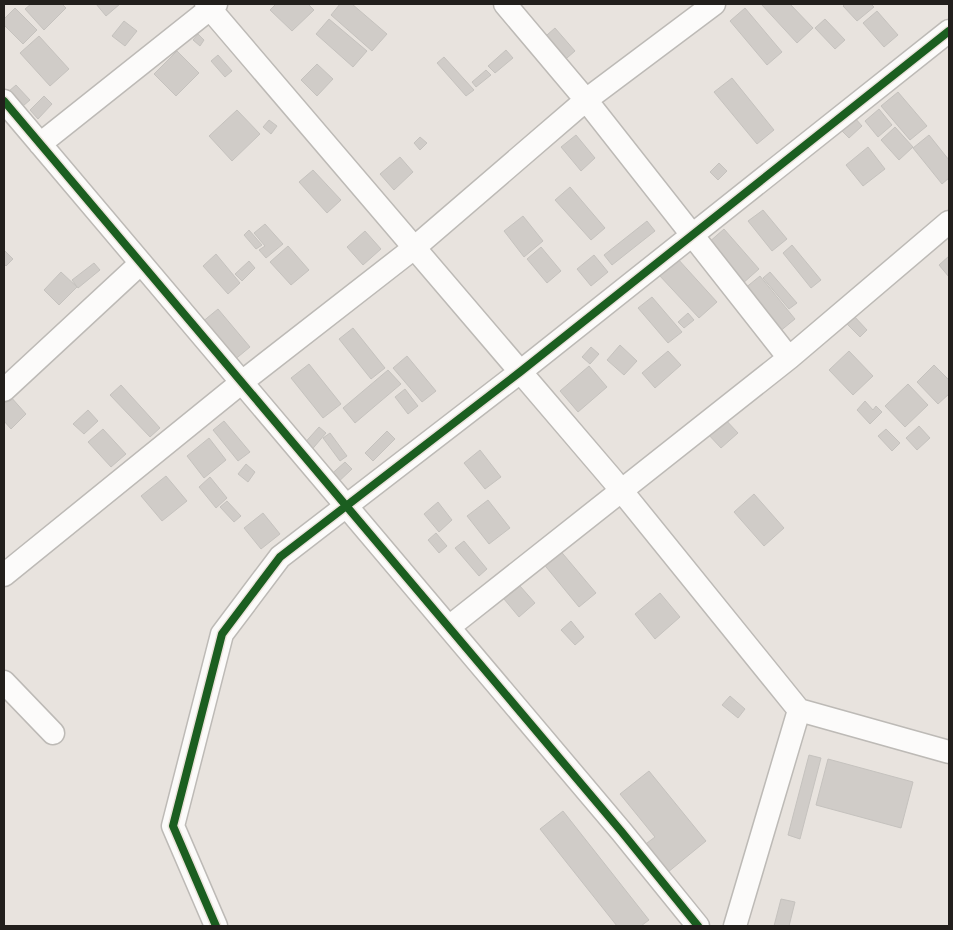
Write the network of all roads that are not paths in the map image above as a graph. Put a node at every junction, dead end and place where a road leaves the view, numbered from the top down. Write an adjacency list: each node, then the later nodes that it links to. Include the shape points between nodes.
1 (505, 4): 5 (street)
2 (714, 4): 5 (street)
3 (211, 5): 7 (street); 10 (street)
4 (949, 31): 9 (street)
5 (586, 100): 9 (street); 10 (street)
6 (4, 101): 7 (street)
7 (40, 144): 11 (street)
8 (949, 222): 12 (street)
9 (692, 236): 12 (street); 13 (street)
10 (414, 248): 13 (street); 14 (street)
11 (141, 263): 14 (street); 15 (street)
12 (789, 358): 16 (street)
13 (520, 372): 16 (street); 17 (street)
14 (242, 382): 17 (street); 18 (street)
15 (4, 390)
16 (621, 491): 19 (street); 21 (street)
17 (346, 505): 19 (street); 24 (street, via 280,557 222,634 173,826)
18 (4, 575)
19 (449, 627): 25 (street)
20 (4, 682): 22 (street)
21 (799, 710): 23 (street); 26 (street)
22 (53, 734)
23 (949, 752)
24 (216, 926)
25 (698, 926)
26 (735, 926)

